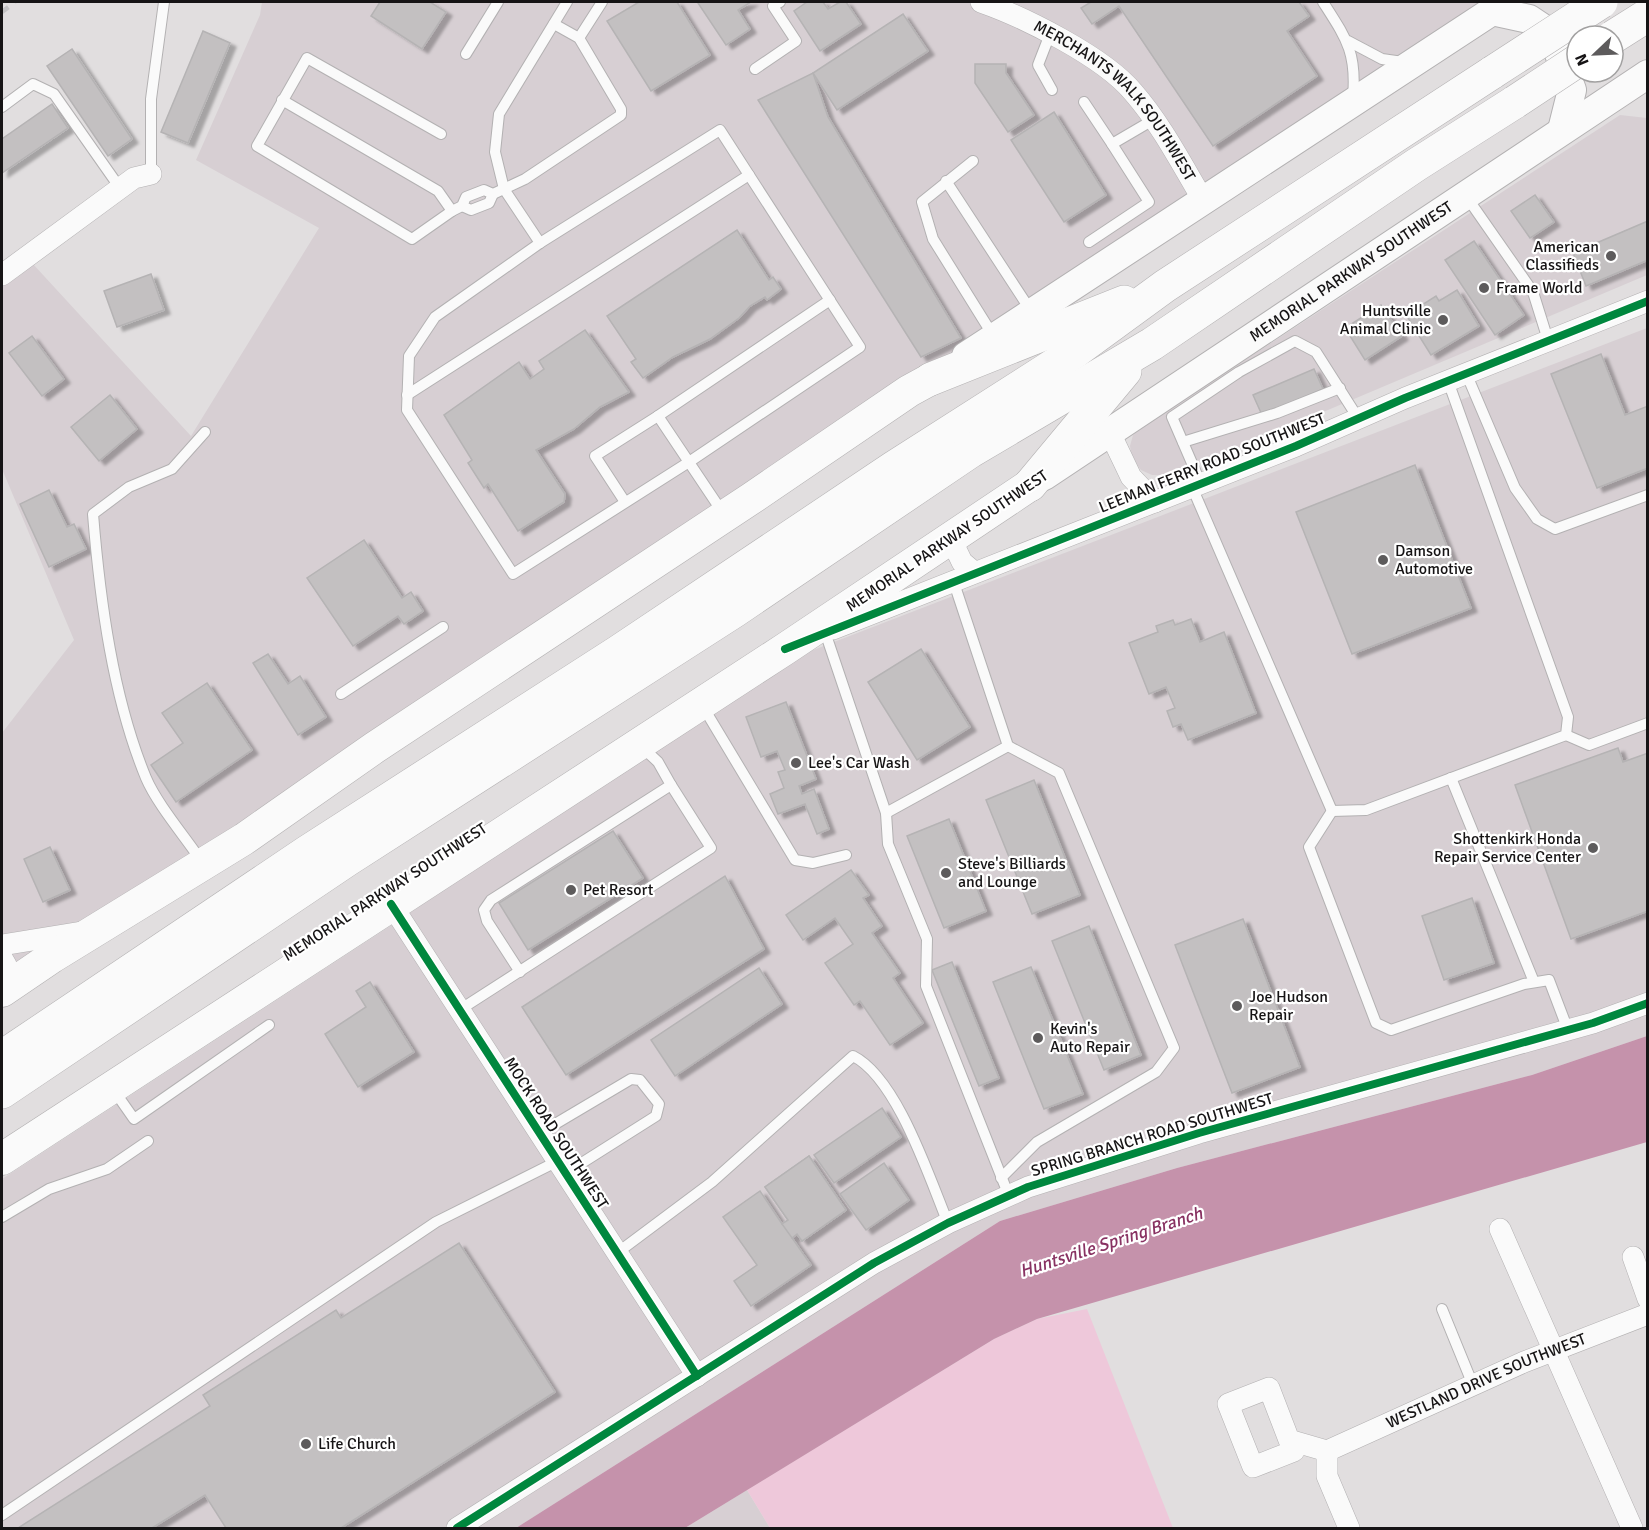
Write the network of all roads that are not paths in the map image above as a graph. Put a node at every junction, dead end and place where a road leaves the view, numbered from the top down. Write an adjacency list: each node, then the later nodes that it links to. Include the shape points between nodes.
1 (164, 2): 33 (lane, via 151,99)
2 (498, 2): 18 (lane)
3 (567, 2): 13 (lane)
4 (602, 2): 16 (lane)
5 (780, 2): 20 (lane, via 773,6 796,41)
6 (985, 2): 15 (street, MERCHANTS WALK SOUTHWEST)
7 (1323, 2): 17 (lane)
8 (1601, 2): 44 (highway, bridge)
9 (1636, 2): 12 (main road)
10 (1499, 6): 19 (main road); 29 (main road, via 1544,29 1558,51 1572,90)
11 (1647, 15): 14 (highway, bridge)
12 (1647, 22)
13 (554, 24): 16 (lane); 37 (lane, via 499,114 495,152)
14 (1625, 29)
15 (1050, 34): 23 (lane, via 1038,66); 28 (street, MERCHANTS WALK SOUTHWEST, via 1083,51 1132,90)
16 (579, 38): 37 (lane, via 621,115)
17 (1348, 41): 19 (lane, via 1382,59); 26 (lane, via 1355,79)
18 (466, 54)
19 (1412, 64): 26 (main road)
20 (755, 69)
21 (1565, 69): 51 (highway, bridge)
22 (1647, 74): 29 (main road, MEMORIAL PARKWAY SOUTHWEST)
23 (1052, 90)
24 (282, 100): 30 (lane, via 307,58); 40 (lane, via 438,191); 40 (lane, via 257,146 412,239)
25 (1084, 102): 31 (lane)
26 (1353, 104): 39 (main road)
27 (2, 107): 36 (lane, via 33,84 54,94)
28 (1153, 120): 31 (lane); 39 (street, MERCHANTS WALK SOUTHWEST)
29 (1562, 130): 38 (main road, MEMORIAL PARKWAY SOUTHWEST)
30 (441, 134)
31 (1112, 144): 41 (lane, via 1149,202)
32 (973, 161): 35 (lane)
33 (151, 174): 36 (street, via 134,178)
34 (749, 175): 42 (lane, via 720,130); 45 (lane); 55 (lane)
35 (946, 181): 47 (lane); 49 (lane, via 922,202 926,221 933,239)
36 (120, 188): 43 (street)
37 (504, 189): 40 (lane, via 493,194 489,203 471,210); 42 (lane)
38 (1465, 195): 48 (main road, MEMORIAL PARKWAY SOUTHWEST); 50 (lane, via 1533,292)
39 (1203, 200): 47 (main road)
40 (457, 208)
41 (1089, 242)
42 (540, 243): 55 (lane, via 435,317 409,356)
43 (2, 275)
44 (1165, 286): 53 (highway); 97 (highway, via 1076,351 306,852)
45 (830, 300): 57 (lane); 62 (lane, via 860,347)
46 (1647, 301): 50 (street, LEEMAN FERRY ROAD SOUTHWEST)
47 (1032, 312): 49 (main road)
48 (1286, 331): 54 (lane, via 1316,352); 56 (main road, MEMORIAL PARKWAY SOUTHWEST)
49 (995, 337): 53 (main road)
50 (1548, 340): 52 (street, LEEMAN FERRY ROAD SOUTHWEST)
51 (1152, 344): 63 (highway, via 1108,388); 99 (highway, via 971,451 736,610 347,860)
52 (1457, 377): 58 (street, LEEMAN FERRY ROAD SOUTHWEST); 65 (lane, via 1515,488 1537,519 1555,529); 78 (lane, via 1568,717)
53 (931, 379): 68 (main road)
54 (1340, 388): 58 (lane); 61 (lane)
55 (407, 395): 66 (lane, via 407,410 513,574)
56 (1167, 408): 60 (main road, MEMORIAL PARKWAY SOUTHWEST); 61 (lane)
57 (658, 416): 62 (lane); 66 (lane, via 595,456)
58 (1358, 418): 64 (street, LEEMAN FERRY ROAD SOUTHWEST)
59 (205, 432): 86 (lane, via 172,469 129,487 93,514 97,567 122,709 147,781)
60 (1110, 433): 63 (main road, MEMORIAL PARKWAY SOUTHWEST); 67 (street, via 1131,477)
61 (1183, 442): 64 (lane)
62 (690, 462): 66 (lane); 68 (lane)
63 (1030, 485): 69 (main road, MEMORIAL PARKWAY SOUTHWEST)
64 (1196, 486): 67 (street, LEEMAN FERRY ROAD SOUTHWEST); 83 (lane)
65 (1647, 495)
66 (625, 502)
67 (1155, 502): 70 (street, LEEMAN FERRY ROAD SOUTHWEST)
68 (725, 516): 86 (main road)
69 (951, 539): 70 (street, via 962,562); 74 (main road, MEMORIAL PARKWAY SOUTHWEST)
70 (974, 572): 71 (street, LEEMAN FERRY ROAD SOUTHWEST)
71 (953, 580): 73 (street, LEEMAN FERRY ROAD SOUTHWEST); 80 (lane)
72 (443, 627): 75 (lane)
73 (825, 632): 74 (street, LEEMAN FERRY ROAD SOUTHWEST); 84 (lane)
74 (785, 649): 76 (main road, MEMORIAL PARKWAY SOUTHWEST)
75 (341, 694)
76 (700, 702): 79 (main road, MEMORIAL PARKWAY SOUTHWEST); 85 (lane, via 795,860 813,863)
77 (1647, 723): 78 (lane, via 1589,745)
78 (1566, 735): 81 (lane)
79 (638, 743): 82 (lane, via 658,762); 87 (main road, MEMORIAL PARKWAY SOUTHWEST)
80 (1008, 746): 84 (lane); 104 (lane, via 1059,773 1174,1048 1156,1072 1037,1142)
81 (1450, 778): 83 (lane, via 1366,810); 92 (lane)
82 (671, 784): 90 (lane, via 491,900 484,910 487,921); 90 (lane, via 711,848)
83 (1332, 811): 92 (lane, via 1309,848 1376,1023 1391,1030)
84 (886, 813): 104 (lane, via 888,844 927,939 926,986)
85 (846, 855)
86 (203, 864): 88 (main road)
87 (391, 904): 94 (street, MOCK ROAD SOUTHWEST); 98 (main road, MEMORIAL PARKWAY SOUTHWEST)
88 (97, 929): 89 (street); 91 (main road)
89 (2, 945)
90 (520, 972): 94 (lane)
91 (4, 978)
92 (1534, 982): 96 (lane, via 1549,980)
93 (1647, 1003): 96 (street, SPRING BRANCH ROAD SOUTHWEST)
94 (461, 1009): 100 (street, MOCK ROAD SOUTHWEST)
95 (269, 1025): 98 (lane, via 134,1119)
96 (1568, 1030): 104 (street, SPRING BRANCH ROAD SOUTHWEST, via 1199,1133 1029,1187)
97 (2, 1057)
98 (112, 1087): 102 (main road, MEMORIAL PARKWAY SOUTHWEST)
99 (2, 1092)
100 (540, 1133): 103 (street, MOCK ROAD SOUTHWEST); 103 (lane, via 631,1079 640,1080 660,1104 656,1116)
101 (148, 1141): 105 (lane, via 107,1168 49,1189)
102 (2, 1159)
103 (562, 1167): 108 (street, MOCK ROAD SOUTHWEST); 118 (lane, via 436,1222)
104 (1005, 1187): 106 (street, SPRING BRANCH ROAD SOUTHWEST)
105 (2, 1218)
106 (948, 1223): 108 (lane, via 894,1098 864,1062 853,1056 712,1182); 114 (street, SPRING BRANCH ROAD SOUTHWEST, via 874,1263)
107 (1500, 1229): 113 (street)
108 (617, 1253): 114 (street, MOCK ROAD SOUTHWEST)
109 (1633, 1257): 110 (street)
110 (1647, 1299)
111 (1442, 1309): 115 (lane)
112 (1647, 1314): 113 (street, WESTLAND DRIVE SOUTHWEST)
113 (1555, 1350): 115 (street, WESTLAND DRIVE SOUTHWEST); 121 (street)
114 (698, 1376): 119 (street, SPRING BRANCH ROAD SOUTHWEST)
115 (1473, 1385): 117 (street, WESTLAND DRIVE SOUTHWEST)
116 (1290, 1440): 117 (street)
117 (1327, 1451): 120 (street, via 1327,1476)
118 (2, 1515)
119 (457, 1528)
120 (1349, 1528)
121 (1632, 1528)

